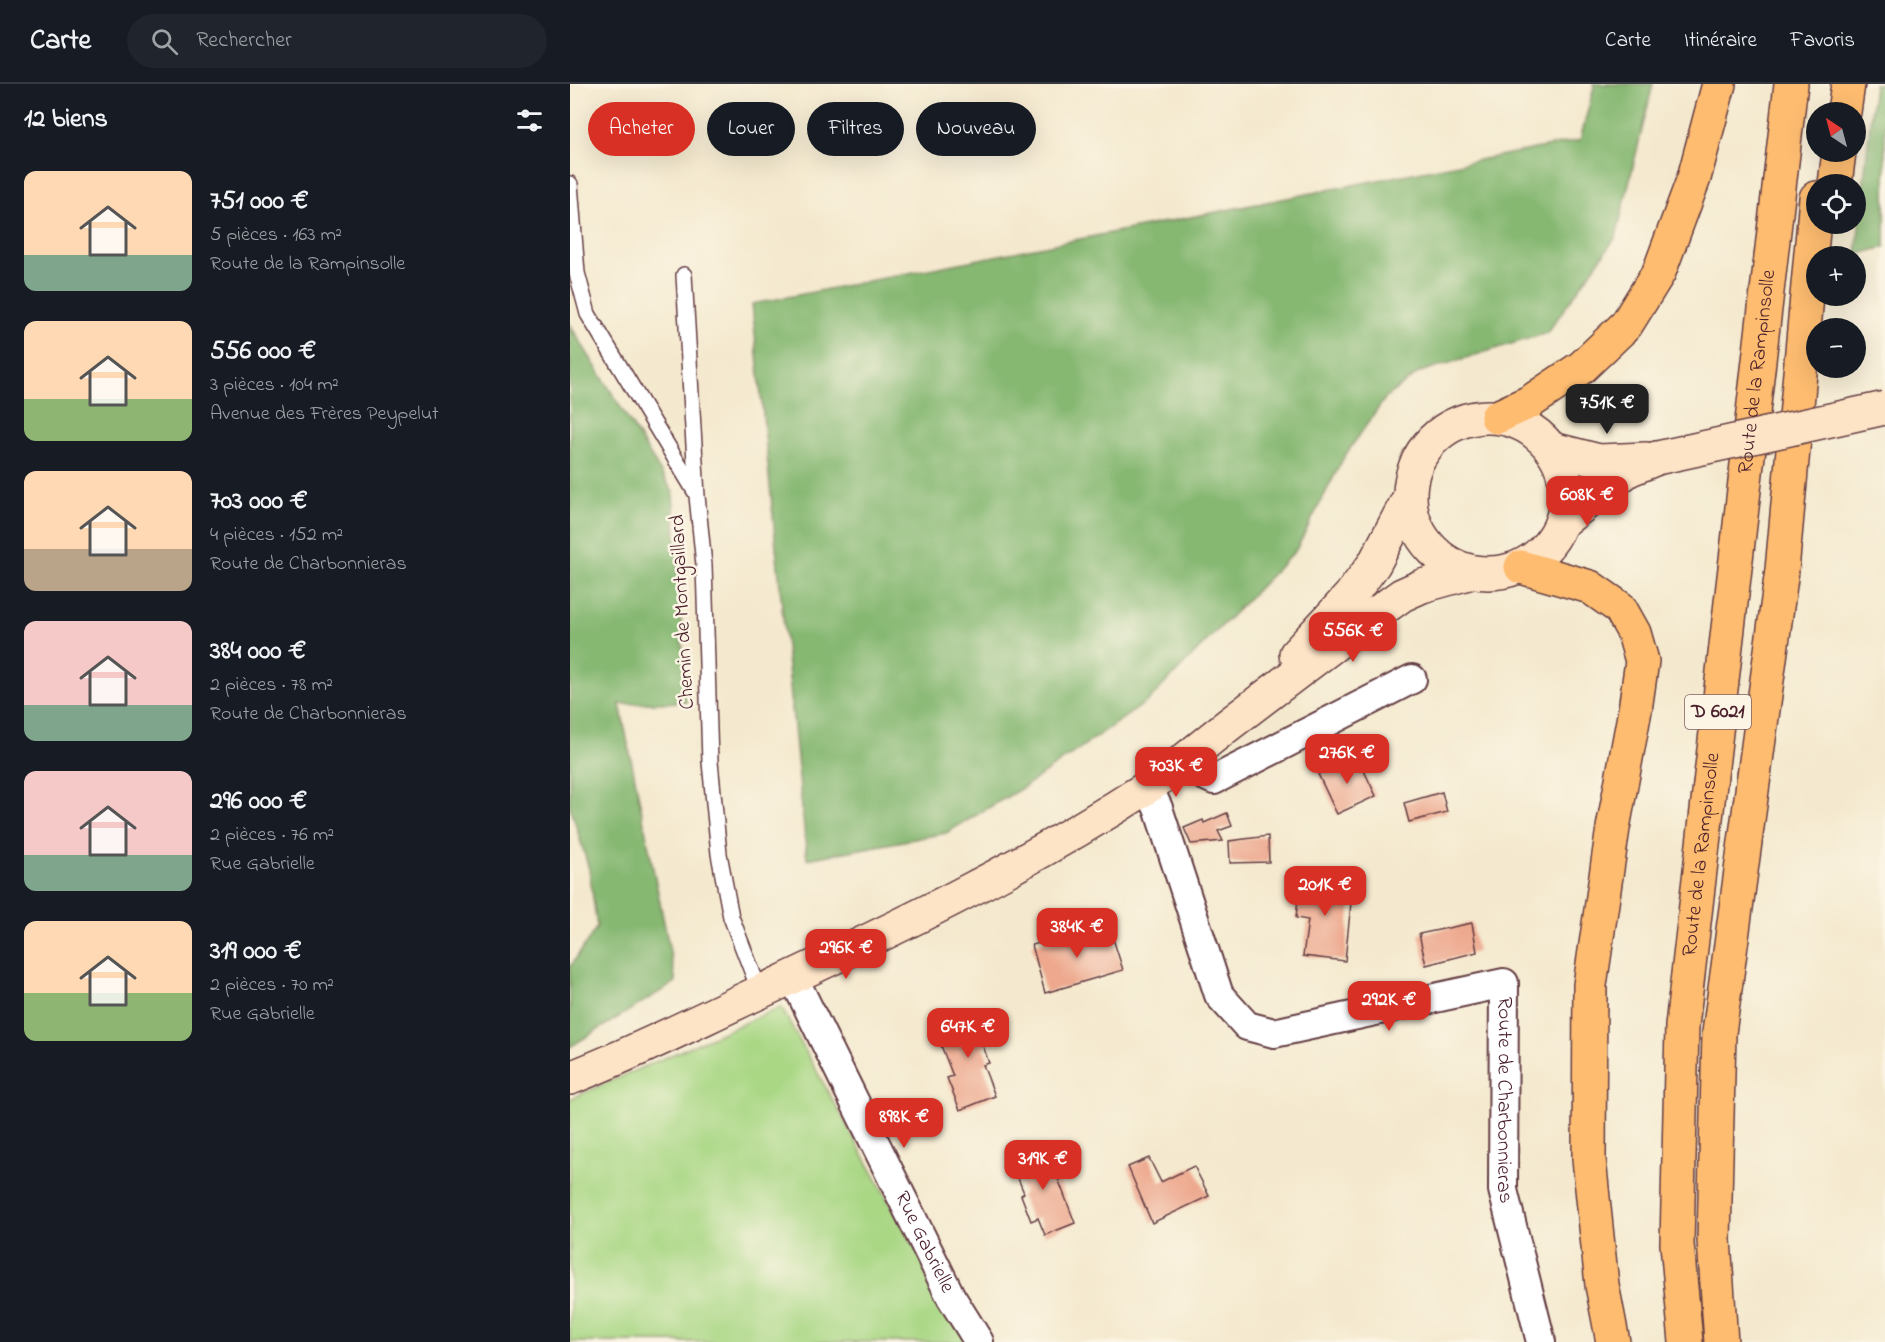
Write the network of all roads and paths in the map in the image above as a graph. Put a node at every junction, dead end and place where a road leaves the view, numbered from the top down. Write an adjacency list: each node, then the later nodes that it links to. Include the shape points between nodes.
1 (1719, 84): 12 (main road, via 1694,178 1659,272 1626,325 1582,367 1530,402)
2 (1791, 84): 31 (main road, Route de la Rampinsolle / D 6021, via 1682,1026 1677,1244)
3 (1827, 84): 5 (main road)
4 (1848, 84): 6 (main road)
5 (1825, 102)
6 (1845, 102)
7 (570, 184): 15 (lane, Chemin de Montgaillard, via 577,273 588,314)
8 (1813, 234): 19 (main road, Route de la Rampinsolle / D 6021)
9 (684, 275): 15 (lane)
10 (1818, 306): 19 (main road, D 6021)
11 (1885, 408): 14 (main road, bridge)
12 (1497, 417): 13 (main road, via 1518,422 1537,433); 16 (main road, via 1470,418 1445,429 1426,447 1413,471)
13 (1552, 449): 14 (main road, via 1599,461); 17 (main road, via 1564,472 1567,497)
14 (1657, 458): 17 (main road, via 1628,470)
15 (697, 496): 26 (lane, Chemin de Montgaillard, via 704,565 710,762 719,854 731,917)
16 (1409, 498): 20 (main road, via 1414,523 1428,546 1448,562); 22 (main road, via 1374,564 1350,596)
17 (1562, 522): 18 (main road, via 1539,556)
18 (1521, 567): 20 (main road, via 1497,573); 30 (main road, via 1590,587 1620,608 1634,633 1642,661 1612,828 1590,985 1589,1159 1602,1285)
19 (1782, 570): 32 (main road, Route de la Rampinsolle / D 6021, via 1719,1033 1714,1240)
20 (1472, 572): 22 (main road, via 1402,595)
21 (1412, 679): 23 (street, via 1214,780 1198,773)
22 (1224, 728): 23 (main road)
23 (1187, 759): 24 (main road)
24 (1148, 787): 25 (main road, via 954,900); 29 (street, Route de Charbonnieras, via 1219,995 1247,1026 1274,1033 1504,983 1503,1190)
25 (793, 977): 26 (main road); 28 (street, Rue Gabrielle, via 951,1297)
26 (760, 992): 27 (main road)
27 (570, 1078)
28 (979, 1342)
29 (1541, 1342)
30 (1613, 1342)
31 (1686, 1342)
32 (1720, 1342)

